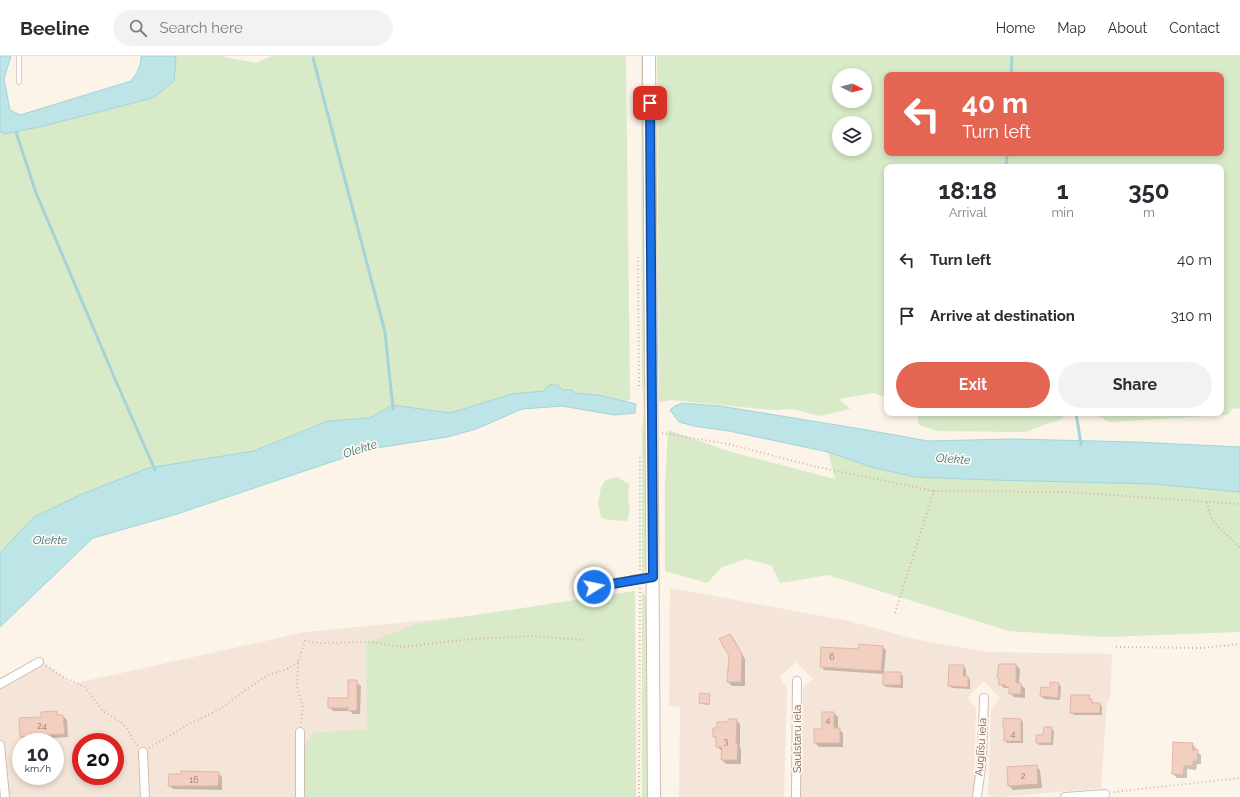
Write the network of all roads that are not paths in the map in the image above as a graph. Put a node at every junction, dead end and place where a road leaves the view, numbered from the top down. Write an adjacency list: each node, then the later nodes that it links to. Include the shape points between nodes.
1 (19, 56): 3 (lane)
2 (649, 56): 4 (main road)
3 (20, 82)
4 (653, 577): 5 (street); 18 (main road)
5 (636, 579): 6 (lane)
6 (594, 587)
7 (39, 662): 9 (street)
8 (798, 681): 19 (street, Saulstaru iela)
9 (0, 684)
10 (984, 698): 20 (street, Auglīšu iela, via 982,760)
11 (300, 732): 17 (street)
12 (0, 745): 15 (street)
13 (143, 752): 16 (street)
14 (1105, 794): 21 (street)
15 (4, 797)
16 (145, 797)
17 (300, 797)
18 (654, 797)
19 (796, 797)
20 (977, 797)
21 (1066, 797)

